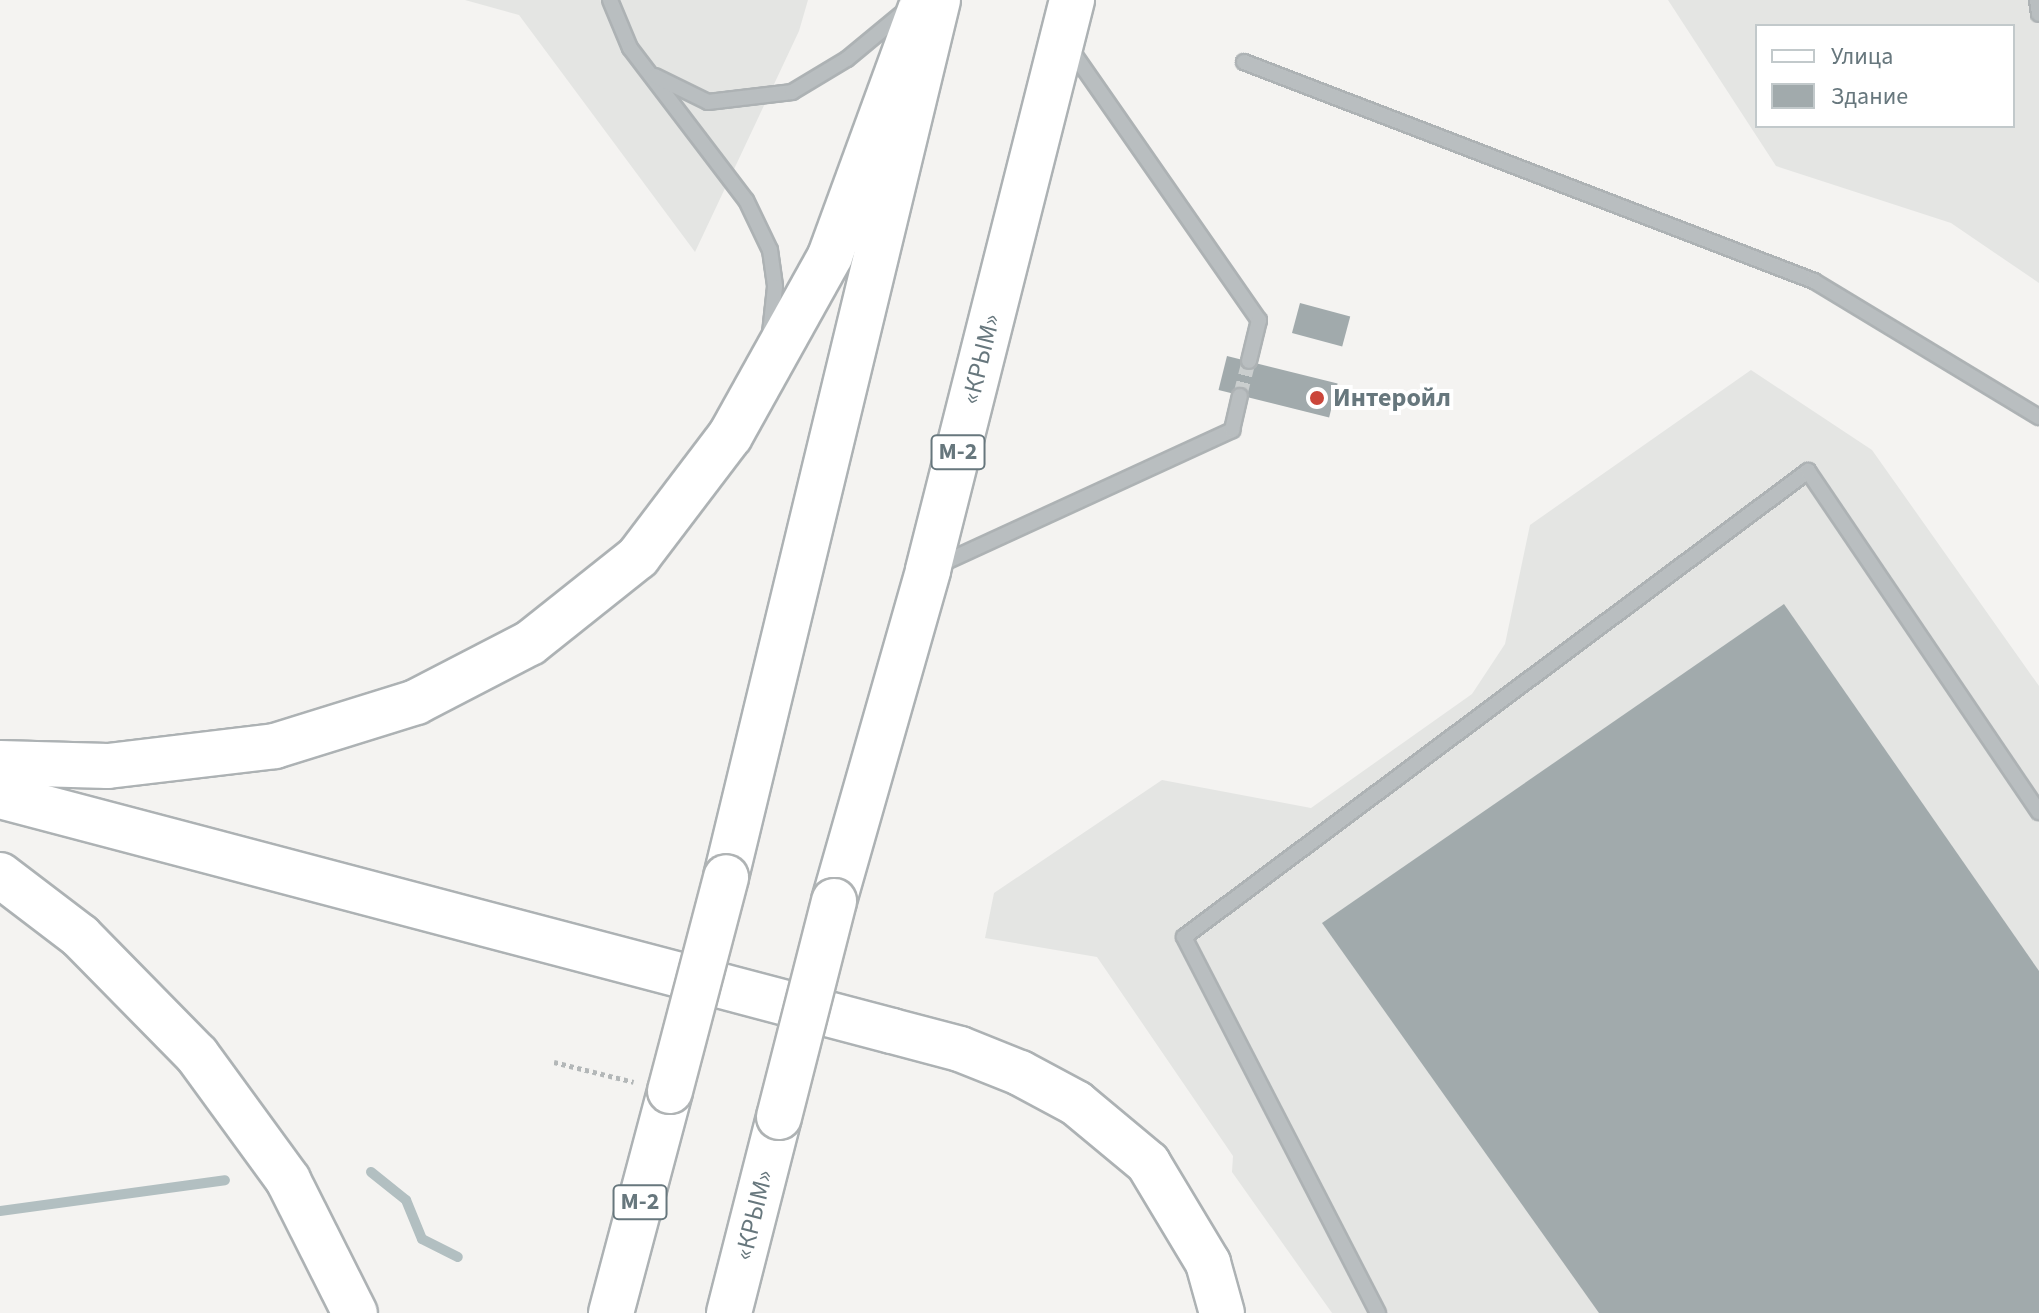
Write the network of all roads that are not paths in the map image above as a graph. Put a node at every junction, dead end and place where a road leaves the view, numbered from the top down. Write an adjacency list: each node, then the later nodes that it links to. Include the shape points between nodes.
1 (610, 0): 8 (lane, via 630,48)
2 (920, 0): 8 (lane, via 847,59 792,92 708,102); 10 (main road, via 830,256)
3 (938, 0): 19 (main road, М-2, bridge, via 726,877)
4 (2037, 0): 5 (lane)
5 (2039, 14)
6 (1067, 19): 9 (lane, via 1259,320); 13 (main road, «КРЫМ» / М-2)
7 (1244, 62): 12 (lane, via 1814,281)
8 (652, 75): 10 (lane, via 746,200 770,250 775,287)
9 (1249, 361)
10 (766, 369): 14 (main road, via 730,436 638,557 530,643 416,702 275,746 108,766)
11 (1240, 396): 13 (lane, via 1232,430)
12 (2039, 417)
13 (928, 570): 20 (main road, «КРЫМ» / М-2, bridge, via 834,901)
14 (0, 763)
15 (0, 796): 21 (main road, via 933,1042 1020,1073 1076,1103 1148,1163 1208,1263)
16 (2039, 812): 22 (lane, via 1808,471 1184,937)
17 (0, 875): 18 (main road, via 80,936 197,1055 288,1180)
18 (355, 1313)
19 (611, 1313)
20 (729, 1313)
21 (1222, 1313)
22 (1378, 1313)

